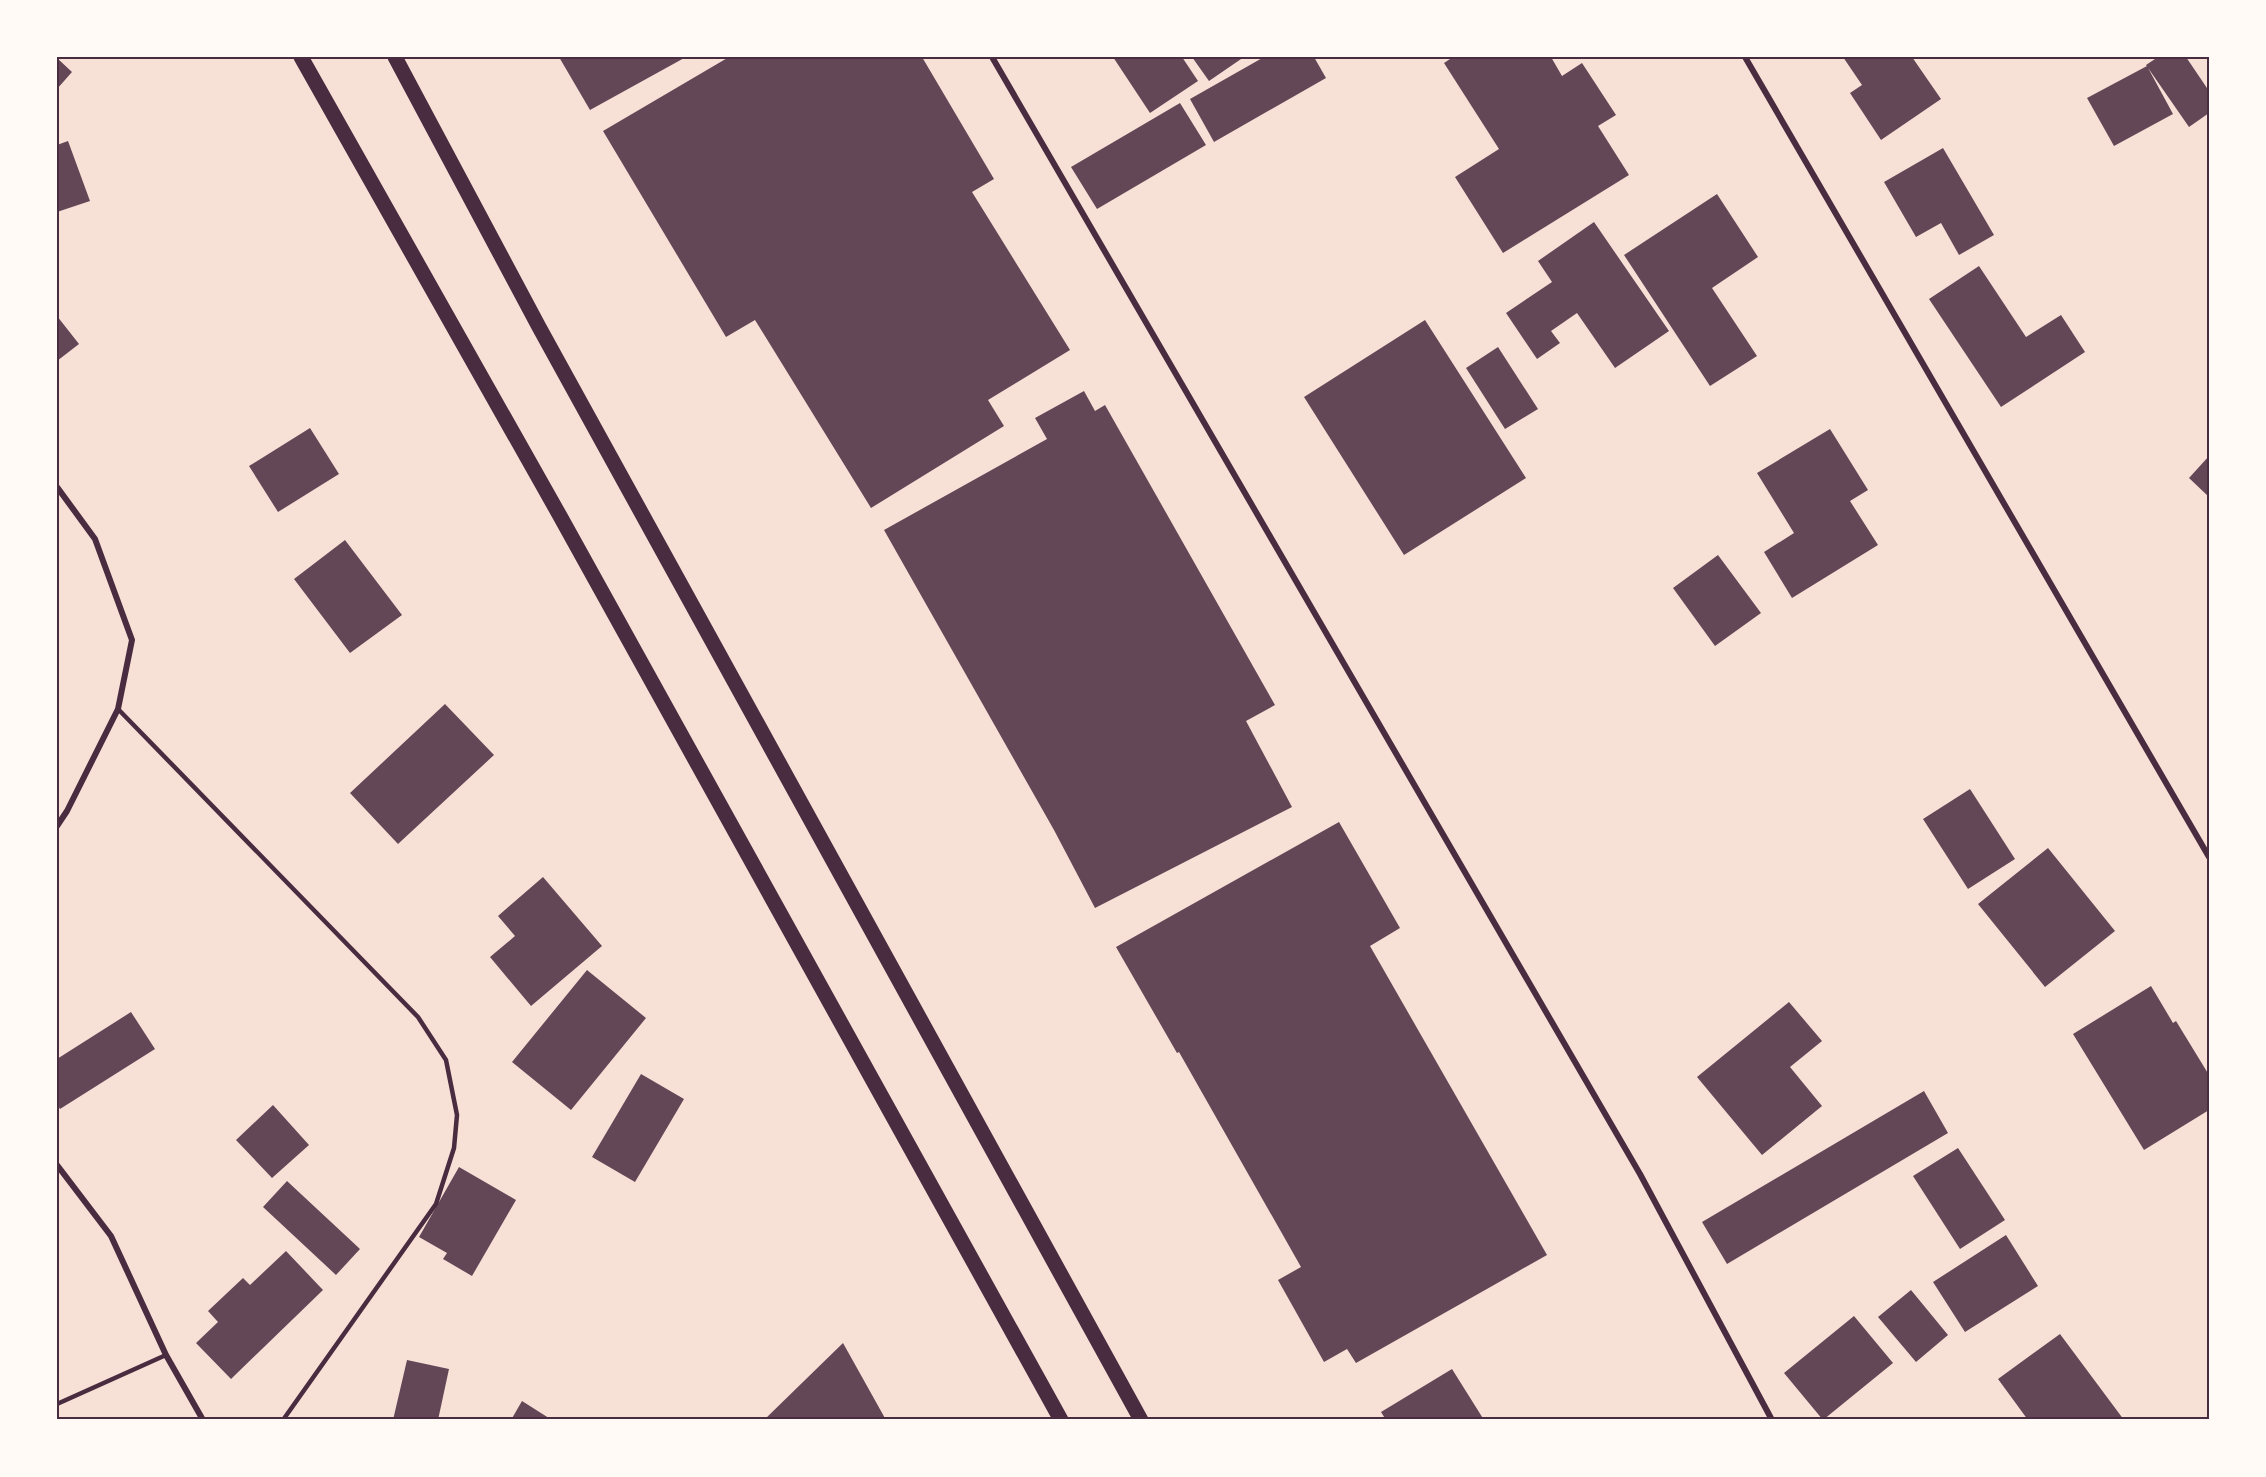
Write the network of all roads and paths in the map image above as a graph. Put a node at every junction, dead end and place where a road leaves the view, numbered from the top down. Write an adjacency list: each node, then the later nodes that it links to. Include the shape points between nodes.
1 (301, 57): 14 (main road)
2 (395, 57): 15 (main road)
3 (992, 57): 16 (street, via 1640,1174)
4 (1745, 57): 8 (street)
5 (57, 488): 6 (street, via 95,539 132,640)
6 (118, 709): 7 (street); 13 (lane, via 418,1017 446,1060 457,1115 454,1148 436,1204)
7 (57, 826)
8 (2209, 857)
9 (57, 1166): 10 (street, via 111,1236)
10 (166, 1355): 11 (lane); 12 (street)
11 (57, 1404)
12 (203, 1420)
13 (283, 1420)
14 (1060, 1420)
15 (1141, 1420)
16 (1772, 1420)

